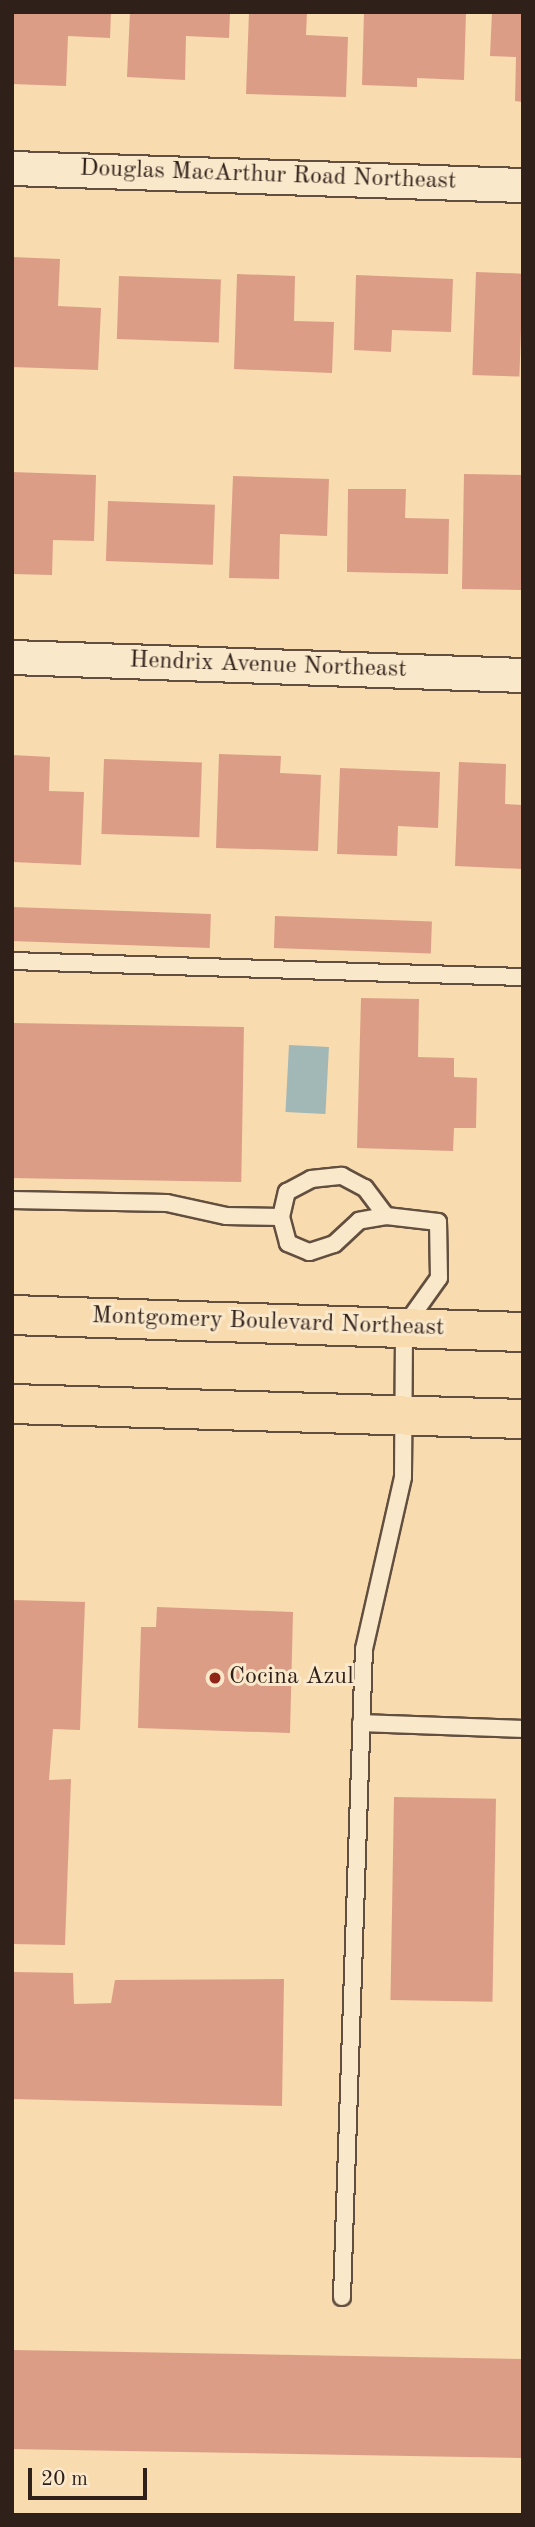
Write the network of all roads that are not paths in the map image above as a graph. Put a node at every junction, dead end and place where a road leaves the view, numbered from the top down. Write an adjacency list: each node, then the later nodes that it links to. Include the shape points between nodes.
1 (12, 168): 2 (street, Douglas MacArthur Road Northeast)
2 (523, 185)
3 (12, 657): 4 (street, Hendrix Avenue Northeast)
4 (523, 676)
5 (12, 961): 6 (lane)
6 (522, 977)
7 (12, 1200): 9 (lane, via 167,1203 226,1216)
8 (386, 1216): 9 (lane, via 359,1221 334,1244 309,1252 288,1243); 9 (lane, via 365,1188 342,1176 311,1179 287,1192); 11 (lane, via 438,1222 439,1278)
9 (281, 1217)
10 (12, 1315): 11 (main road, Montgomery Boulevard Northeast)
11 (404, 1327): 12 (main road, Montgomery Boulevard Northeast); 14 (lane)
12 (523, 1332)
13 (12, 1405): 14 (main road)
14 (401, 1416): 15 (main road); 16 (lane, via 403,1477 364,1649)
15 (523, 1419)
16 (361, 1723): 17 (lane); 18 (lane)
17 (523, 1729)
18 (342, 2297)

